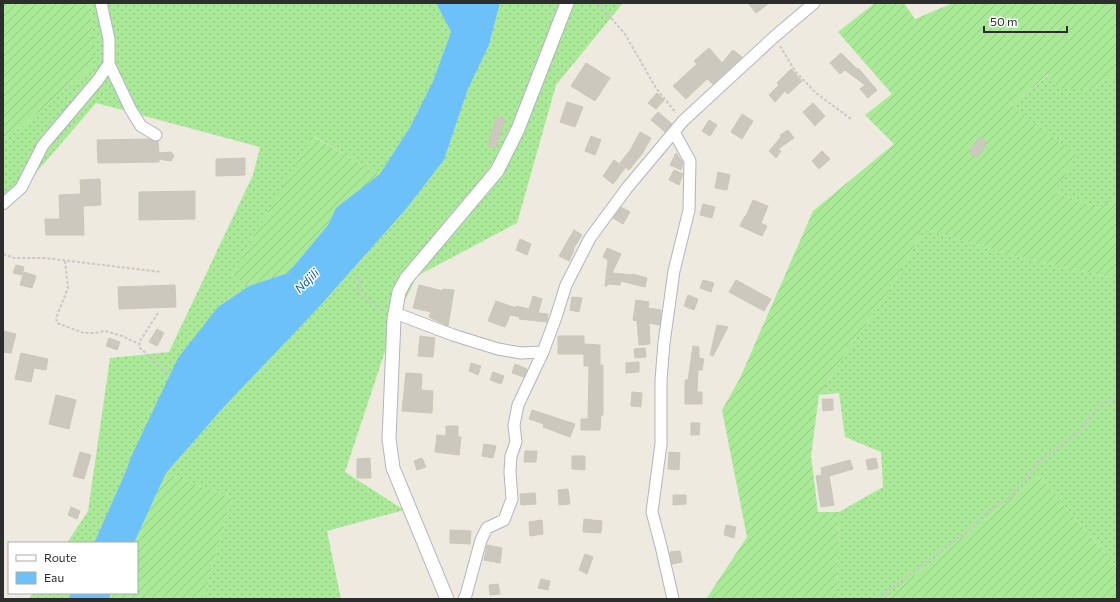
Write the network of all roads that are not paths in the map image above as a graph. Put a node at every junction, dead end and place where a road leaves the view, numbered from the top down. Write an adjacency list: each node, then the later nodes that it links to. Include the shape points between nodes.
1 (101, 3): 4 (street, via 109,39)
2 (567, 3): 8 (street, via 518,129 497,171 406,279)
3 (814, 3): 5 (street, via 774,37)
4 (109, 64): 6 (street, via 131,110 142,126); 7 (street, via 43,145 21,188)
5 (674, 132): 9 (street, via 627,188 590,238 566,285); 12 (street, via 690,161 689,210 674,271 664,343 661,444 652,512)
6 (156, 135)
7 (3, 204)
8 (394, 316): 9 (street, via 498,349 521,353); 10 (street, via 390,454 393,468)
9 (543, 352): 11 (street, via 518,405 514,425 516,442 511,456 512,499 504,520 487,528 481,540)
10 (447, 599)
11 (464, 599)
12 (673, 599)

